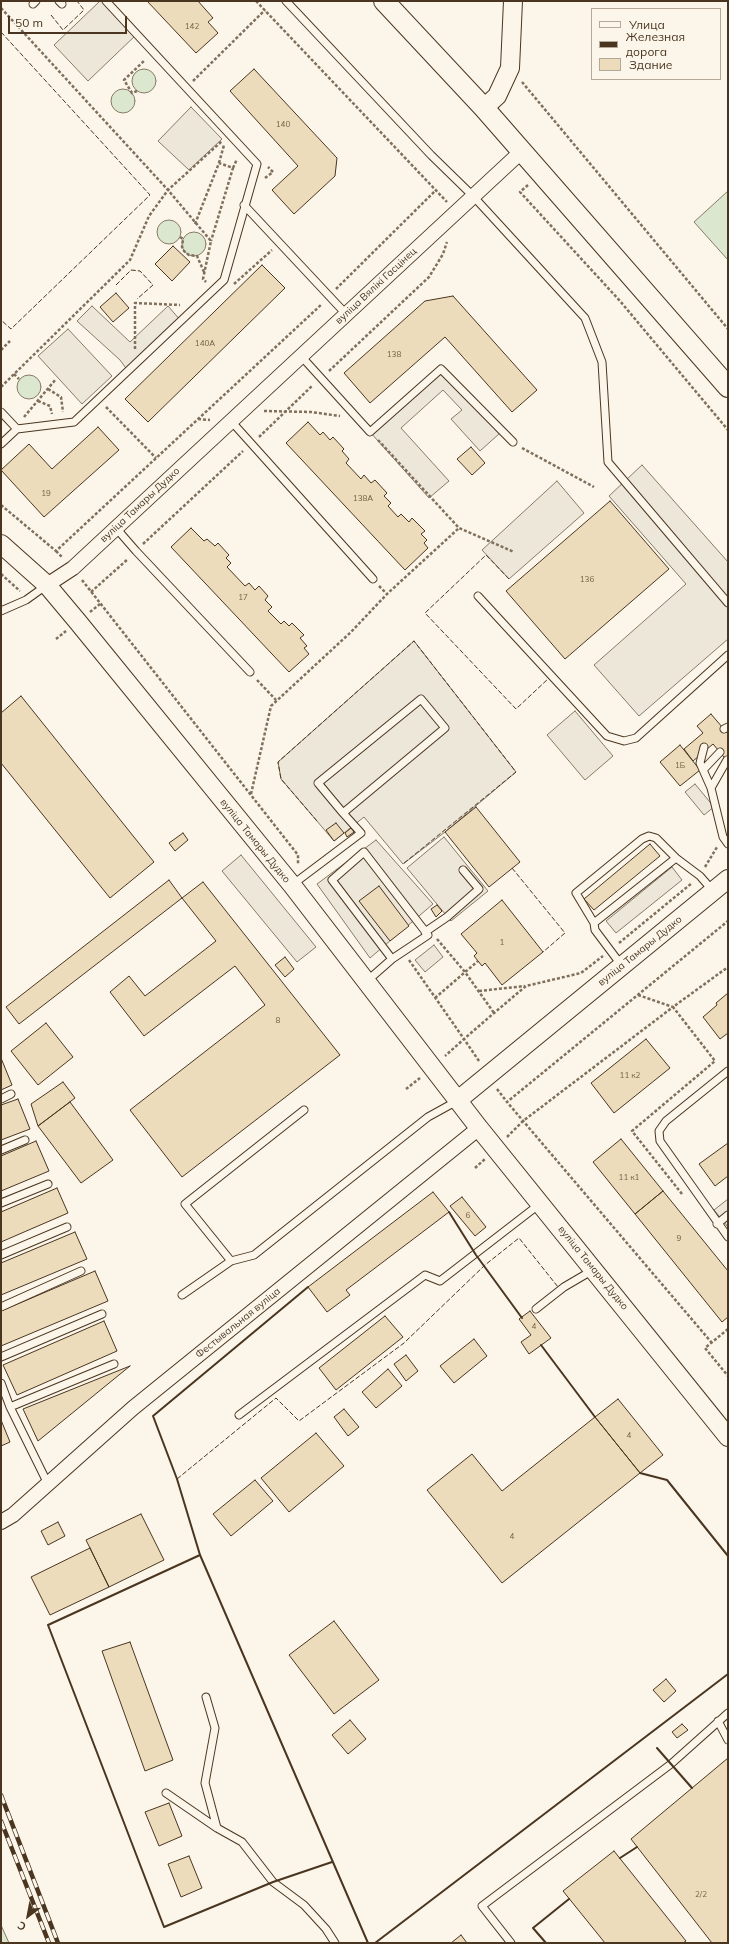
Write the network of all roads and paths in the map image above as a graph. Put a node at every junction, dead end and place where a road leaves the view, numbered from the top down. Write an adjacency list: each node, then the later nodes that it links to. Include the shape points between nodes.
1 (106, 1): 8 (lane)
2 (256, 1): 7 (path)
3 (286, 1): 18 (lane)
4 (384, 1): 12 (main road)
5 (513, 1): 9 (street)
6 (1, 8): 16 (path)
7 (265, 10): 10 (path); 17 (path)
8 (154, 52): 11 (path, via 124,80 132,93); 19 (lane, via 257,164)
9 (510, 68): 12 (street, via 497,96); 32 (path)
10 (191, 82)
11 (137, 91)
12 (484, 108): 13 (main road)
13 (522, 151): 18 (street, вуліца Вялікі Гасцінец); 41 (main road)
14 (219, 163): 16 (path, via 226,138); 21 (path); 24 (path, via 233,168)
15 (528, 185): 53 (path, via 520,192 620,301)
16 (168, 190): 21 (path); 37 (path, via 149,216 130,260)
17 (435, 191): 20 (path); 29 (path)
18 (473, 196): 20 (street, вуліца Вялікі Гасцінец); 71 (lane, via 585,318 602,362 608,462)
19 (244, 205): 28 (lane, via 224,280); 29 (lane)
20 (456, 212): 31 (street, вуліца Вялікі Гасцінец)
21 (195, 224): 24 (path)
22 (180, 237): 26 (path, via 183,239 184,251 189,256 197,256)
23 (448, 240): 27 (path)
24 (211, 241): 26 (path)
25 (278, 254): 28 (path, via 273,248 221,297)
26 (204, 273): 28 (path, via 203,279)
27 (429, 277)
28 (213, 291): 30 (lane)
29 (330, 296): 31 (lane); 57 (path)
30 (197, 306): 36 (lane); 36 (path, via 135,303 134,338)
31 (346, 314): 35 (street, вуліца Вялікі Гасцінец)
32 (728, 329)
33 (10, 342): 34 (path)
34 (1, 350)
35 (301, 356): 45 (street, вуліца Вялікі Гасцінец); 50 (lane)
36 (137, 362): 52 (lane, via 74,422)
37 (14, 374): 38 (path); 40 (path)
38 (19, 379)
39 (56, 379): 42 (path)
40 (1, 387)
41 (728, 387)
42 (48, 389): 43 (path); 47 (path, via 61,397)
43 (38, 401): 48 (path); 49 (path, via 50,406)
44 (104, 404): 57 (path)
45 (242, 411): 50 (path, via 311,412); 51 (street, вуліца Вялікі Гасцінец)
46 (1, 412): 52 (lane)
47 (64, 416)
48 (24, 418)
49 (52, 418)
50 (359, 419): 54 (lane)
51 (230, 421): 60 (street, вуліца Тамары Дудко); 67 (lane)
52 (17, 429): 56 (lane)
53 (728, 430)
54 (370, 432): 55 (lane, via 441,369); 61 (path)
55 (513, 442): 58 (path)
56 (1, 444)
57 (156, 458): 63 (path)
58 (594, 487)
59 (1, 504): 63 (path)
60 (116, 528): 65 (street, вуліца Тамары Дудко); 74 (lane)
61 (458, 528): 64 (path); 75 (path, via 387,594 351,632)
62 (1, 544): 68 (street, вуліца Тамары Дудко)
63 (56, 551): 65 (path)
64 (514, 552)
65 (73, 568): 68 (street, вуліца Тамары Дудко); 81 (path)
66 (1, 574): 70 (path, via 20,590)
67 (373, 579)
68 (47, 585): 70 (lane); 89 (street, вуліца Тамары Дудко)
69 (478, 596): 73 (lane, via 607,736 624,741 636,738)
70 (26, 600): 72 (lane)
71 (728, 602)
72 (1, 611)
73 (728, 655)
74 (250, 672): 75 (path)
75 (276, 700): 81 (path, via 271,706)
76 (704, 747): 79 (lane, via 700,763)
77 (720, 752): 79 (lane)
78 (727, 760): 80 (lane)
79 (703, 770): 80 (lane)
80 (711, 788): 83 (lane)
81 (251, 794): 89 (path, via 298,854)
82 (343, 813): 82 (lane, via 445,728 421,699 318,783); 89 (lane, via 361,833)
83 (723, 837): 84 (lane); 87 (path)
84 (728, 844)
85 (676, 858): 87 (lane); 92 (lane); 92 (lane, via 656,838 649,836 642,839 576,893)
86 (463, 870): 93 (lane, via 479,889)
87 (700, 876): 90 (lane); 94 (path)
88 (728, 879): 90 (street, вуліца Тамары Дудко)
89 (298, 880): 100 (street, вуліца Тамары Дудко)
90 (714, 891): 98 (street, вуліца Тамары Дудко)
91 (728, 921): 103 (path)
92 (594, 923): 94 (lane, via 595,930)
93 (426, 933): 95 (lane); 96 (lane, via 364,852 332,880); 99 (path, via 439,940)
94 (610, 950): 98 (lane); 101 (path, via 581,974)
95 (403, 952): 96 (lane); 104 (path)
96 (392, 960): 100 (lane)
97 (478, 961): 99 (path)
98 (622, 966): 108 (street, вуліца Тамары Дудко)
99 (465, 972): 102 (path); 104 (path)
100 (366, 983): 111 (street, вуліца Тамары Дудко)
101 (526, 986): 102 (path); 105 (path)
102 (479, 991): 105 (path)
103 (638, 994): 112 (path); 114 (path, via 673,1007)
104 (435, 998): 106 (path)
105 (494, 1013): 106 (path)
106 (464, 1039): 108 (path)
107 (728, 1071): 122 (lane, via 666,1121 659,1131 660,1141)
108 (489, 1076): 111 (street, вуліца Тамары Дудко); 112 (path)
109 (11, 1094): 110 (lane)
110 (1, 1099)
111 (458, 1100): 115 (street, вуліца Тамары Дудко); 126 (lane, via 428,1117 254,1255)
112 (506, 1102): 114 (path)
113 (304, 1110): 126 (lane, via 185,1204)
114 (523, 1121): 134 (path)
115 (479, 1128): 120 (street, вуліца Тамары Дудко); 142 (street, Фестывальная вуліца, via 133,1408)
116 (25, 1140): 117 (lane)
117 (1, 1150)
118 (48, 1184): 119 (lane)
119 (1, 1203)
120 (541, 1203): 127 (street, вуліца Тамары Дудко); 140 (lane, via 440,1281 425,1275)
121 (728, 1215): 122 (lane)
122 (717, 1224): 124 (lane)
123 (67, 1227): 125 (lane)
124 (728, 1237)
125 (1, 1255)
126 (230, 1261): 129 (lane)
127 (594, 1270): 131 (lane, via 564,1287); 141 (street, вуліца Тамары Дудко)
128 (81, 1272): 130 (lane)
129 (182, 1296)
130 (1, 1307)
131 (536, 1308)
132 (102, 1314): 135 (lane)
133 (728, 1329): 134 (path)
134 (712, 1342): 137 (path, via 705,1348)
135 (1, 1357)
136 (114, 1364): 139 (lane)
137 (728, 1376)
138 (1, 1383): 139 (lane)
139 (10, 1407): 142 (lane)
140 (240, 1415)
141 (728, 1437)
142 (48, 1484): 143 (street, Фестывальная вуліца, via 14,1515)
143 (1, 1522)
144 (206, 1697): 149 (lane, via 215,1728 205,1783)
145 (728, 1713): 146 (lane)
146 (718, 1721): 147 (lane); 151 (lane, via 671,1764 482,1906)
147 (728, 1740)
148 (166, 1793): 149 (lane)
149 (217, 1828): 150 (lane, via 242,1842 273,1882 304,1905)
150 (335, 1943)
151 (511, 1943)

